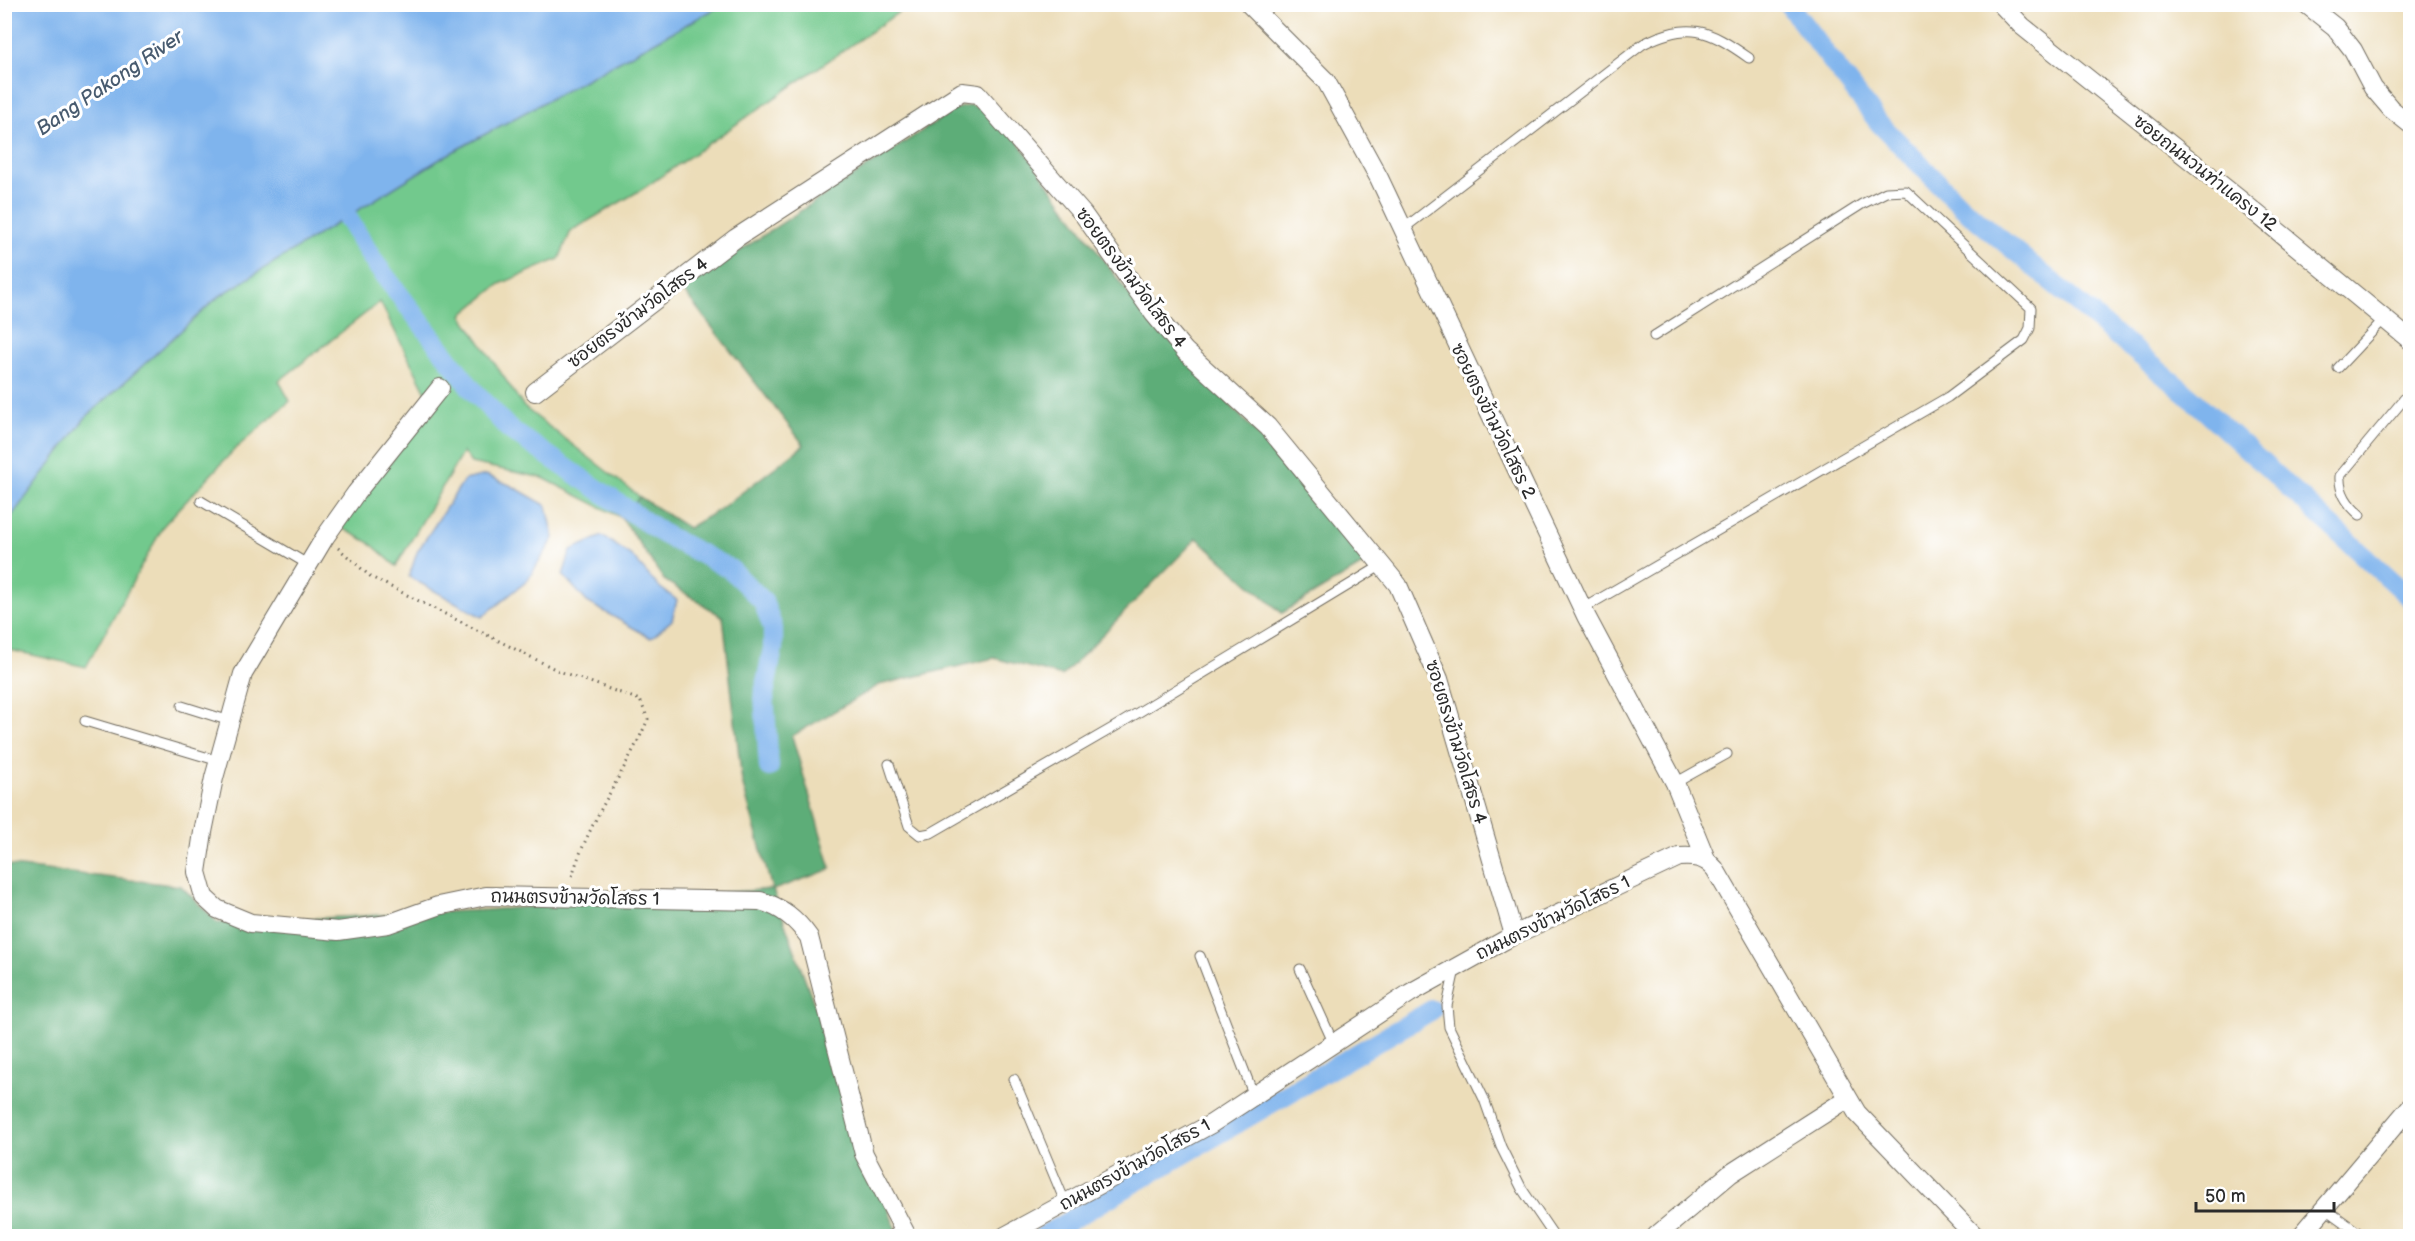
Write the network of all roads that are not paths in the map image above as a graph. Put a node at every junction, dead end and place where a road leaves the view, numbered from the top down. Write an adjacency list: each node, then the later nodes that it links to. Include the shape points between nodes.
1 (1249, 4): 6 (street, ซอยตรงข้ามวัดโสธร 2, via 1326,81)
2 (2001, 4): 7 (street, ซอยถนนวนท่าแครง 12, via 2022,26)
3 (2306, 4): 5 (street, via 2335,27 2354,50 2373,88)
4 (1749, 58): 6 (lane, via 1720,37 1696,30 1667,32 1642,44)
5 (2410, 124)
6 (1402, 229): 18 (street, ซอยตรงข้ามวัดโสธร 2)
7 (2385, 318): 9 (street, ซอยถนนวนท่าแครง 12); 10 (lane)
8 (1654, 336): 18 (lane, via 1886,192 1906,191 2031,308 2030,328 2024,340 1948,397)
9 (2410, 340)
10 (2338, 368)
11 (440, 388): 17 (street, ถนนตรงข้ามวัดโสธร 1, via 356,493)
12 (535, 392): 16 (street, ซอยตรงข้ามวัดโสธร 4, via 736,238 962,92 971,92 985,100 1083,214 1185,351 1268,427)
13 (2410, 392): 15 (lane, via 2340,476 2349,506)
14 (201, 501): 17 (lane)
15 (2360, 515)
16 (1382, 564): 24 (lane, via 931,833 920,834 909,826); 27 (street, ซอยตรงข้ามวัดโสธร 4, via 1398,585 1439,679)
17 (309, 565): 21 (street, ถนนตรงข้ามวัดโสธร 1, via 243,674)
18 (1582, 609): 25 (street, ซอยตรงข้ามวัดโสธร 2)
19 (182, 706): 21 (lane)
20 (85, 721): 23 (lane)
21 (230, 721): 23 (street, ถนนตรงข้ามวัดโสธร 1)
22 (1727, 754): 25 (lane)
23 (219, 761): 38 (street, ถนนตรงข้ามวัดโสธร 1, via 197,872 204,897 210,903 251,922 338,931 388,924 438,906 486,896 760,901 776,906 809,937 864,1154)
24 (889, 764)
25 (1675, 783): 26 (street, ซอยตรงข้ามวัดโสธร 2)
26 (1706, 859): 27 (street, ถนนตรงข้ามวัดโสธร 1, via 1679,857); 34 (street)
27 (1514, 935): 29 (street, ถนนตรงข้ามวัดโสธร 1)
28 (1200, 957): 33 (lane)
29 (1456, 967): 31 (street, ถนนตรงข้ามวัดโสธร 1); 40 (lane, via 1447,1006 1449,1027 1522,1189)
30 (1300, 969): 31 (lane)
31 (1333, 1042): 33 (street, ถนนตรงข้ามวัดโสธร 1)
32 (1014, 1079): 36 (lane)
33 (1254, 1095): 36 (street, ถนนตรงข้ามวัดโสธร 1, via 1211,1124)
34 (1847, 1099): 41 (street, via 1730,1174); 42 (street, via 1871,1131)
35 (2410, 1107): 37 (street)
36 (1065, 1202): 39 (street, ถนนตรงข้ามวัดโสธร 1)
37 (2324, 1208): 43 (street); 44 (lane)
38 (900, 1233)
39 (1005, 1236)
40 (1554, 1236)
41 (1656, 1236)
42 (1975, 1236)
43 (2301, 1236)
44 (2363, 1236)

